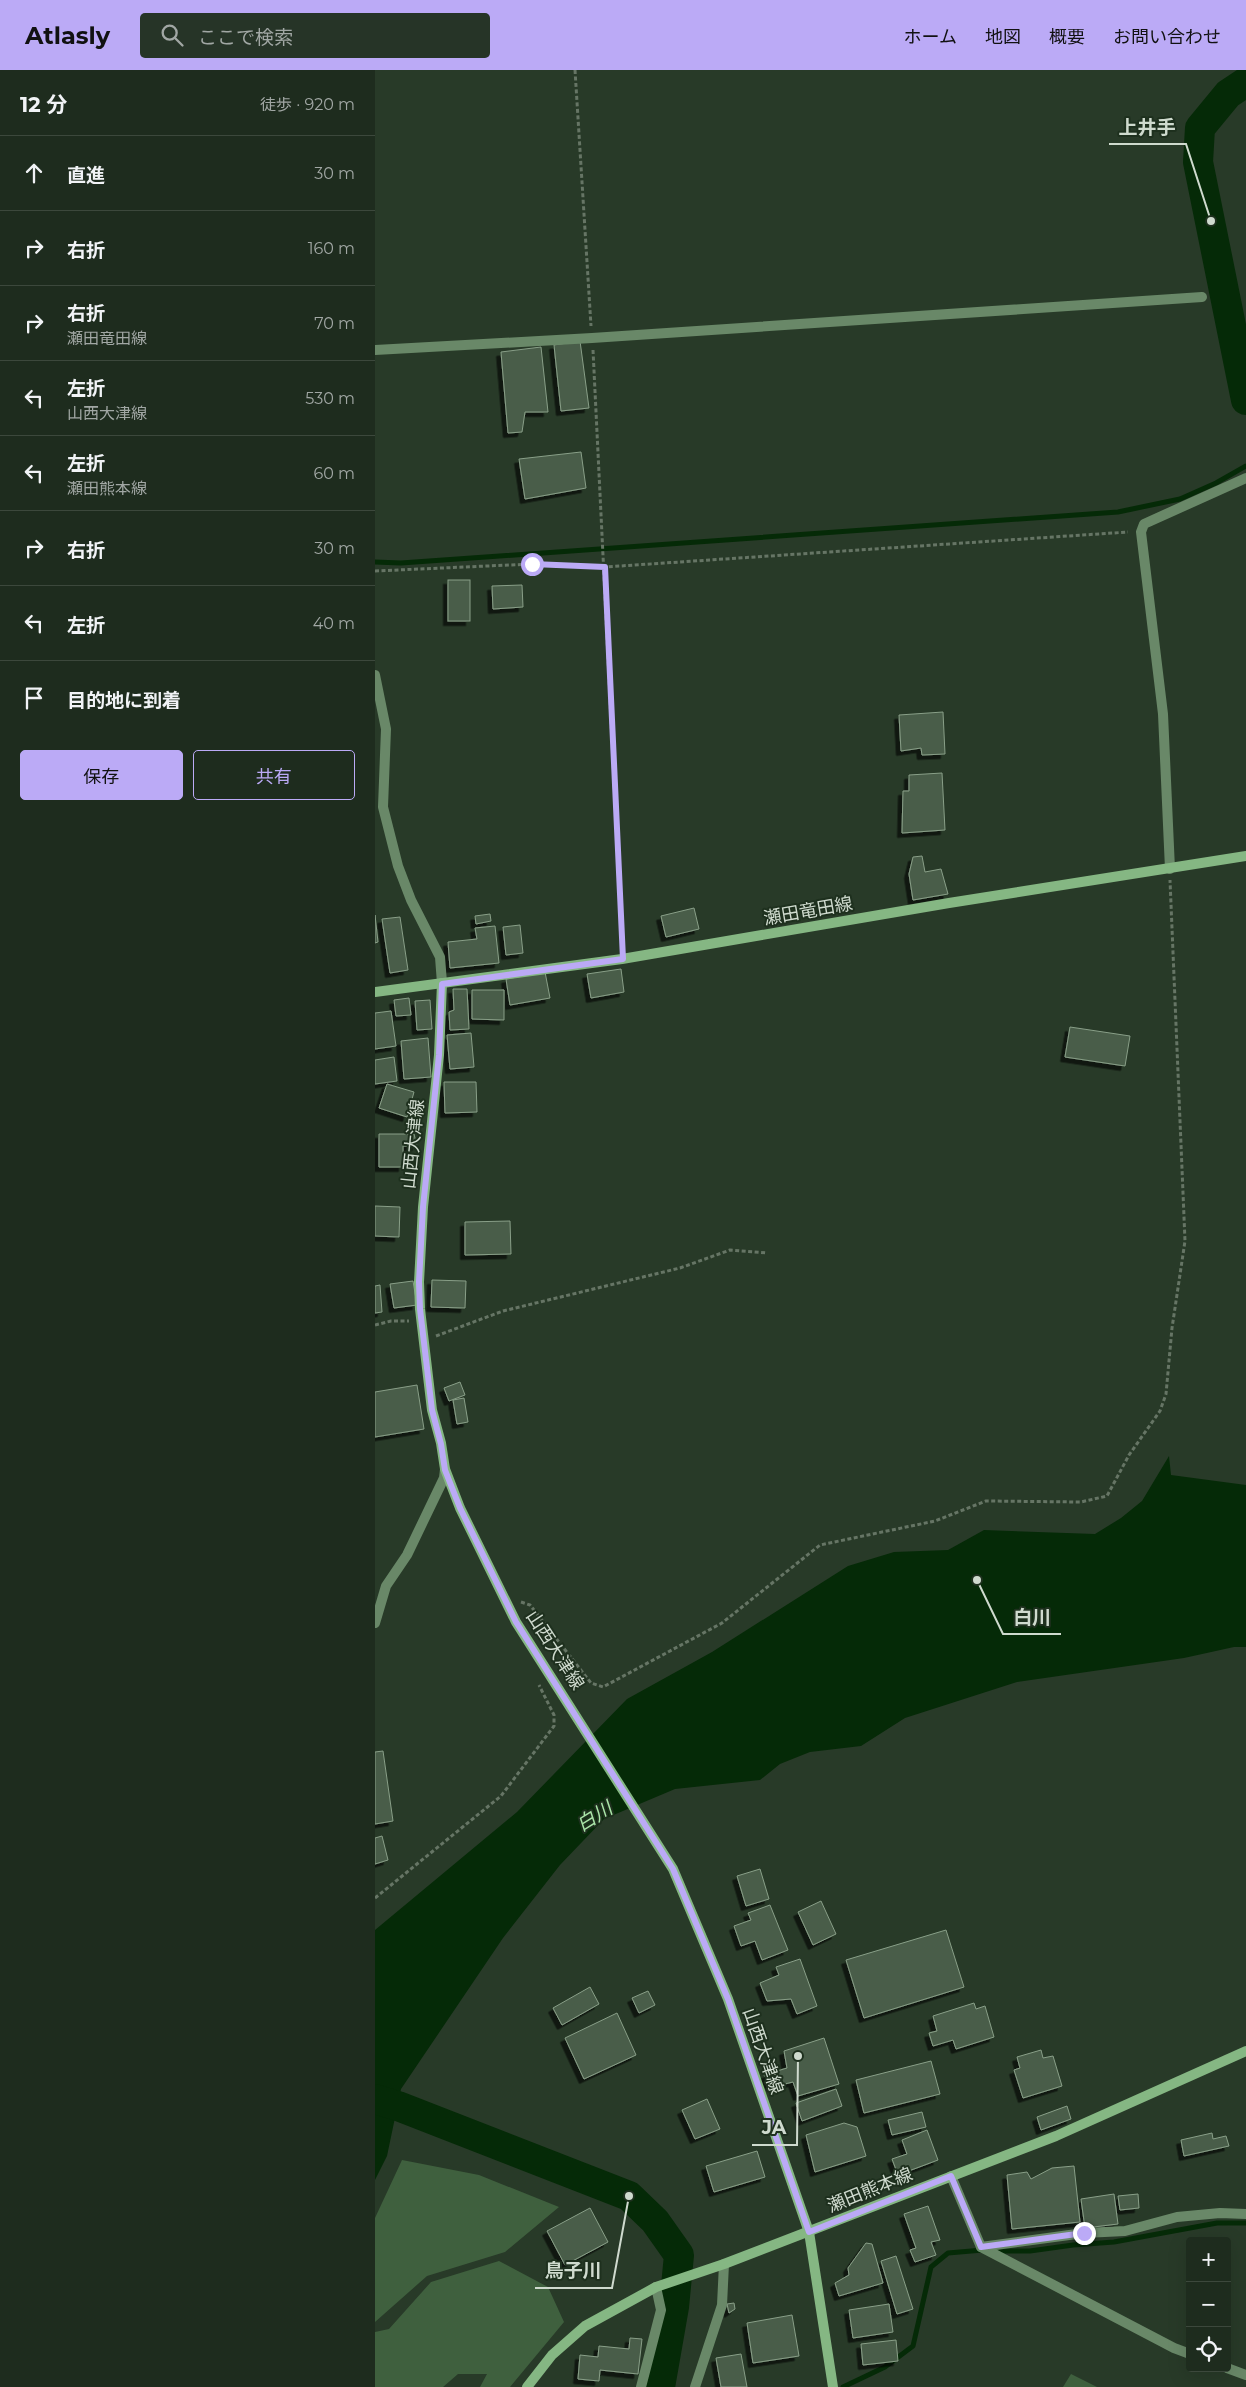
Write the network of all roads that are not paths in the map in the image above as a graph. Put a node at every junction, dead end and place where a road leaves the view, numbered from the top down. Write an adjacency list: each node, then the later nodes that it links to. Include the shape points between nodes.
1 (1202, 297): 2 (street)
2 (375, 350)
3 (1246, 478): 6 (street, via 1144,524 1141,532 1163,714)
4 (375, 675): 7 (street, via 386,729 383,807 398,866 440,957)
5 (1246, 856): 6 (main road, 瀬田竜田線)
6 (1170, 869): 7 (main road, 瀬田竜田線, via 623,959)
7 (442, 984): 8 (main road, 瀬田竜田線); 9 (main road, 山西大津線, via 419,1282 432,1410)
8 (375, 992)
9 (445, 1470): 10 (street, via 445,1478 407,1556 386,1586); 14 (main road, 山西大津線, via 516,1622 673,1869 728,1999)
10 (375, 1623)
11 (1246, 2051): 12 (main road, 瀬田熊本線, via 1056,2136)
12 (951, 2176): 14 (main road, 瀬田熊本線); 15 (street)
13 (1246, 2214): 15 (street, via 1177,2217 1125,2231 1084,2233)
14 (809, 2232): 16 (main road, 瀬田熊本線); 24 (main road, 山西大津線)
15 (981, 2247): 18 (street)
16 (724, 2264): 17 (main road, 瀬田熊本線); 23 (street, via 721,2305)
17 (656, 2287): 21 (main road, 瀬田熊本線, via 585,2326 552,2355); 22 (street, via 661,2310)
18 (1186, 2352)
19 (1231, 2369): 20 (street)
20 (1246, 2375)
21 (527, 2387)
22 (641, 2387)
23 (695, 2387)
24 (833, 2387)

